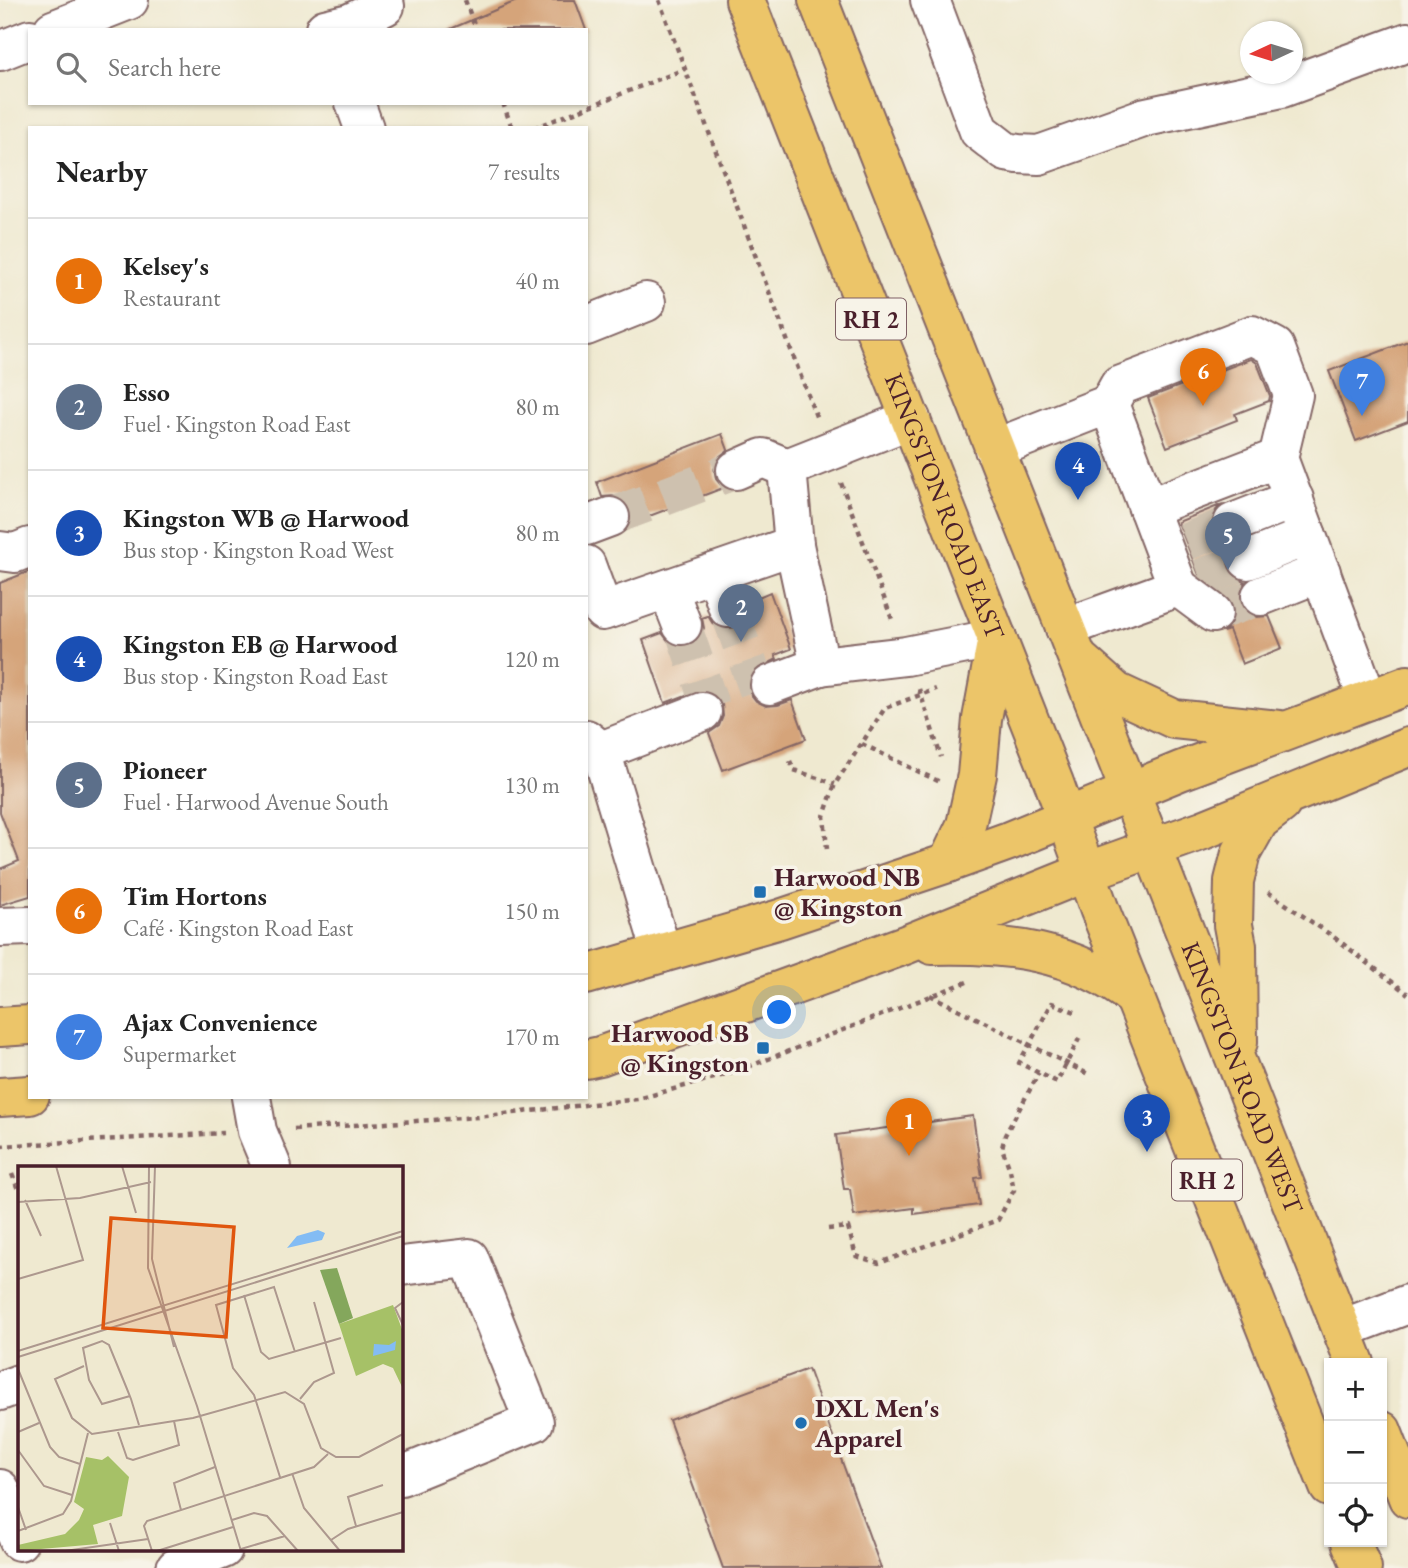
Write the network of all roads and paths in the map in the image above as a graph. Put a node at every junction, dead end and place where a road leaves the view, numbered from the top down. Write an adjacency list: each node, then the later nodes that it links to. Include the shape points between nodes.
1 (129, 0): 9 (street)
2 (313, 0): 10 (street)
3 (382, 0): 11 (street, via 385,6 372,14)
4 (465, 0): 12 (path)
5 (659, 0): 16 (path)
6 (745, 0): 25 (main road, KINGSTON ROAD EAST / RH 2)
7 (818, 0): 26 (main road, RH 2)
8 (930, 0): 14 (street, via 979,131 1006,152 1039,155 1146,117 1282,88)
9 (58, 28)
10 (325, 28)
11 (328, 28)
12 (475, 28)
13 (28, 40): 15 (street)
14 (1408, 42)
15 (0, 51)
16 (685, 69): 21 (path); 27 (path)
17 (356, 105): 19 (street)
18 (504, 105): 20 (path)
19 (363, 126)
20 (511, 126)
21 (539, 126)
22 (646, 302): 23 (street)
23 (588, 325)
24 (1109, 404): 26 (street); 28 (street, via 1119,386 1252,335 1275,347 1293,395); 32 (street)
25 (911, 419): 27 (street); 48 (main road, KINGSTON ROAD EAST / RH 2)
26 (995, 449): 49 (main road, RH 2)
27 (830, 453): 29 (street); 50 (path)
28 (1278, 458): 31 (street); 32 (street)
29 (787, 468): 30 (street, via 763,458); 35 (street)
30 (736, 470)
31 (1294, 499): 33 (street); 34 (street)
32 (1148, 508): 39 (street)
33 (1233, 523)
34 (1307, 536): 38 (street); 42 (street)
35 (794, 545): 41 (street); 51 (street)
36 (28, 548): 37 (street)
37 (0, 551)
38 (1248, 560)
39 (1182, 565): 46 (street); 49 (street)
40 (588, 570): 43 (street, via 603,611)
41 (716, 572): 43 (street); 45 (street)
42 (1321, 572): 44 (street); 56 (street)
43 (668, 589): 47 (street)
44 (1261, 596)
45 (728, 608)
46 (1213, 613)
47 (682, 625)
48 (997, 638): 50 (street); 70 (main road, KINGSTON ROAD EAST / RH 2); 73 (main road, via 977,775 966,825)
49 (1071, 642): 58 (main road, via 1116,692 1174,719); 68 (main road, RH 2)
50 (906, 656): 51 (street); 55 (path)
51 (820, 666): 52 (street)
52 (770, 685)
53 (1408, 685): 56 (main road)
54 (940, 687): 55 (path)
55 (921, 694): 59 (path, via 885,708); 62 (path)
56 (1368, 699): 58 (main road)
57 (702, 712): 60 (street)
58 (1288, 731): 68 (main road)
59 (862, 744): 65 (path); 66 (path)
60 (594, 745): 79 (street)
61 (1408, 747): 69 (main road)
62 (942, 758)
63 (790, 761): 66 (path, via 794,770)
64 (941, 770): 65 (path)
65 (941, 782): 67 (path)
66 (835, 784): 72 (path, via 824,817)
67 (949, 787)
68 (1130, 791): 70 (main road); 71 (main road, KINGSTON ROAD WEST / RH 2)
69 (1291, 795): 71 (main road); 90 (main road, via 1259,821 1241,853 1234,881)
70 (1067, 817): 73 (main road); 74 (main road, RH 2)
71 (1151, 848): 74 (main road); 90 (main road, KINGSTON ROAD WEST / RH 2)
72 (827, 849)
73 (948, 863): 79 (main road)
74 (1086, 872): 78 (main road); 82 (main road, RH 2)
75 (1257, 884): 81 (path)
76 (28, 926): 77 (street)
77 (0, 927)
78 (905, 946): 82 (main road, via 984,943 1036,952 1071,961 1115,982); 88 (main road)
79 (662, 953): 80 (main road)
80 (588, 974)
81 (1408, 994)
82 (1135, 999): 108 (main road, RH 2)
83 (1075, 1012): 87 (path, via 1052,1003)
84 (28, 1025): 85 (main road)
85 (0, 1027)
86 (1081, 1035): 89 (path)
87 (1029, 1045): 89 (path); 91 (path, via 1019,1063); 95 (path, via 930,995 732,1073 638,1099 478,1117)
88 (588, 1058)
89 (1067, 1063): 91 (path, via 1057,1082); 92 (path)
90 (1238, 1066): 103 (main road, KINGSTON ROAD WEST / RH 2)
91 (1039, 1073): 100 (path, via 1005,1135 1002,1148 1013,1190 998,1220 879,1264 856,1256 848,1227)
92 (1088, 1074)
93 (28, 1095): 94 (main road)
94 (0, 1097)
95 (254, 1114): 96 (path); 97 (street)
96 (0, 1146)
97 (272, 1166)
98 (12, 1174): 99 (path)
99 (18, 1189)
100 (828, 1229)
101 (402, 1266): 107 (street, via 469,1258 534,1422)
102 (1408, 1304): 103 (street)
103 (1349, 1346)
104 (18, 1384): 105 (street)
105 (0, 1391)
106 (1387, 1444): 110 (main road)
107 (402, 1475)
108 (1328, 1484)
109 (0, 1489): 111 (street)
110 (1408, 1498)
111 (18, 1538)
112 (1353, 1547): 117 (main road)
113 (22, 1550): 115 (street)
114 (221, 1550): 116 (street)
115 (29, 1568)
116 (176, 1568)
117 (1362, 1568)

